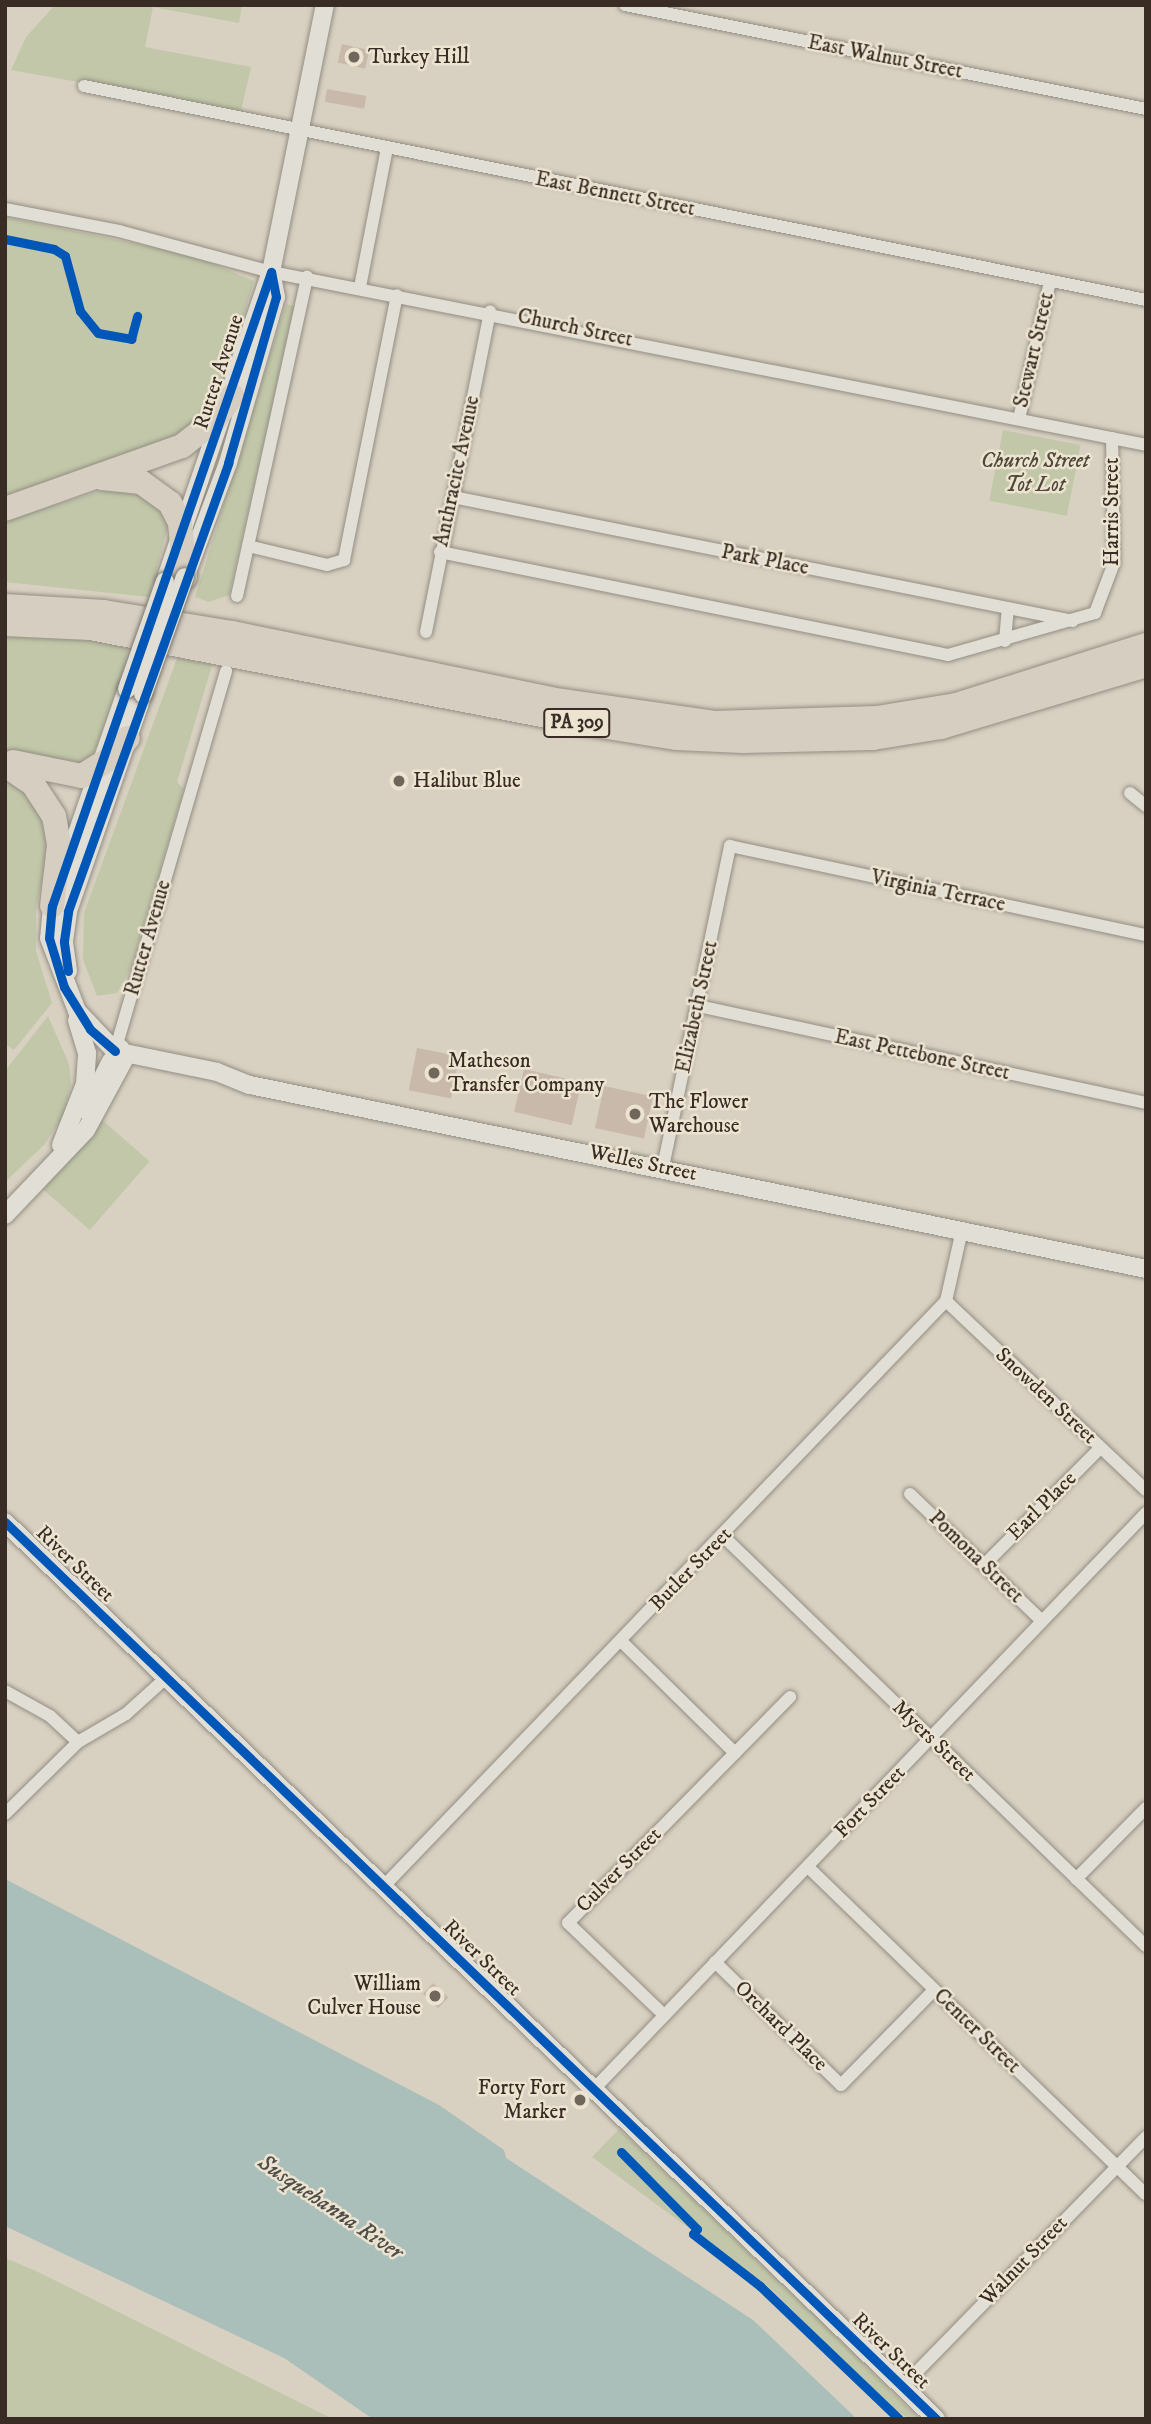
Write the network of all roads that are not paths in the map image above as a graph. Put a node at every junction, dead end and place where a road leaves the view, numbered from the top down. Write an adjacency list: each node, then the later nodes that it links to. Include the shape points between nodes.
1 (325, 5): 5 (main road, Rutter Avenue)
2 (625, 5): 4 (street, East Walnut Street)
3 (84, 86): 5 (street, East Bennett Street)
4 (1146, 109)
5 (301, 131): 6 (street, East Bennett Street); 8 (main road, Rutter Avenue)
6 (387, 148): 10 (street, East Bennett Street); 11 (street)
7 (5, 209): 8 (street, Church Street, via 119,231)
8 (271, 272): 9 (street, Church Street); 15 (main road, Rutter Avenue); 25 (main road, Rutter Avenue, via 276,298 228,463)
9 (307, 277): 11 (street, Church Street); 23 (street)
10 (1050, 281): 13 (street, East Bennett Street); 16 (street, Stewart Street)
11 (360, 287): 12 (street, Church Street)
12 (397, 296): 14 (street, Church Street); 23 (street, via 344,560 327,565)
13 (1146, 300)
14 (490, 311): 16 (street, Church Street); 20 (street, Anthracite Avenue)
15 (232, 397): 19 (highway, via 214,421 182,446); 22 (main road, Rutter Avenue)
16 (1019, 419): 17 (street, Church Street)
17 (1112, 438): 18 (street, Church Street); 29 (street, Harris Street, via 1114,564 1095,613)
18 (1146, 444)
19 (81, 481): 21 (highway); 22 (highway, via 116,477 141,482 170,503)
20 (453, 498): 24 (street, Anthracite Avenue); 28 (street, Park Place)
21 (5, 509)
22 (182, 533): 25 (highway)
23 (248, 546): 26 (street)
24 (440, 552): 31 (street, Anthracite Avenue); 32 (street, Harris Street, via 948,655)
25 (175, 579): 36 (main road, Rutter Avenue, bridge)
26 (237, 596)
27 (5, 606): 33 (highway, PA 309, via 181,625 550,699 714,723 877,718 956,705)
28 (1008, 608): 29 (street, Park Place); 32 (street)
29 (1077, 622): 32 (street, Harris Street)
30 (5, 624): 34 (highway, PA 309, via 90,628 576,722 676,738 743,741 873,738 941,727)
31 (426, 632)
32 (1005, 641)
33 (1146, 645)
34 (1146, 665)
35 (226, 671): 48 (street, Rutter Avenue)
36 (135, 691): 37 (main road, Rutter Avenue); 40 (main road, Rutter Avenue)
37 (128, 738): 40 (highway); 48 (main road, Rutter Avenue, via 68,911 64,941 79,998)
38 (5, 760): 40 (highway, via 82,776)
39 (5, 765): 44 (highway, via 33,784 54,816 60,845)
40 (101, 766): 44 (main road, Rutter Avenue)
41 (1130, 793): 42 (street)
42 (1146, 806)
43 (730, 846): 45 (street, Virginia Terrace); 47 (street, Elizabeth Street)
44 (52, 906): 46 (main road, Rutter Avenue, via 49,938)
45 (1146, 935)
46 (64, 988): 48 (main road, Rutter Avenue, via 90,1029); 50 (main road, via 84,1035 87,1068 80,1106)
47 (698, 1006): 49 (street, East Pettebone Street); 51 (street, Elizabeth Street)
48 (125, 1052): 50 (main road, Rutter Avenue); 51 (main road, Welles Street); 52 (main road, Rutter Avenue, via 86,1130)
49 (1146, 1103)
50 (61, 1145): 52 (main road, Rutter Avenue)
51 (663, 1167): 54 (main road, Welles Street)
52 (33, 1185): 53 (main road, Rutter Avenue)
53 (5, 1215)
54 (962, 1230): 55 (main road, Welles Street); 56 (street)
55 (1146, 1269)
56 (946, 1301): 57 (street, Snowden Street); 62 (street, Butler Street)
57 (1100, 1448): 58 (street, Snowden Street); 63 (street, Earl Place)
58 (1146, 1490)
59 (910, 1494): 63 (street, Pomona Street)
60 (1146, 1513): 64 (street, Fort Street)
61 (5, 1522): 66 (main road, River Street)
62 (723, 1536): 65 (street, Butler Street); 69 (street, Myers Street)
63 (984, 1565): 64 (street, Pomona Street)
64 (1042, 1621): 69 (street, Fort Street)
65 (621, 1641): 71 (street); 76 (street, Butler Street)
66 (167, 1677): 70 (street, via 126,1714); 76 (main road, River Street)
67 (5, 1691): 70 (street, via 50,1716)
68 (790, 1697): 71 (street, Culver Street)
69 (932, 1738): 74 (street, Fort Street); 75 (street, Myers Street)
70 (78, 1742): 73 (street)
71 (735, 1753): 80 (street, Culver Street, via 568,1923)
72 (1146, 1808): 75 (street)
73 (5, 1814)
74 (808, 1867): 78 (street, Fort Street); 79 (street, Center Street)
75 (1076, 1879): 77 (street, Myers Street)
76 (383, 1887): 81 (main road, River Street)
77 (1146, 1946)
78 (715, 1962): 79 (street, Orchard Place, via 841,2085); 80 (street, Fort Street)
79 (934, 1990): 83 (street, Center Street)
80 (664, 2015): 81 (street, Fort Street)
81 (593, 2090): 85 (main road, River Street)
82 (1146, 2137): 83 (street, Walnut Street)
83 (1117, 2166): 84 (street, Center Street); 85 (street, Walnut Street)
84 (1146, 2194)
85 (903, 2386): 86 (main road, River Street)
86 (936, 2419)

